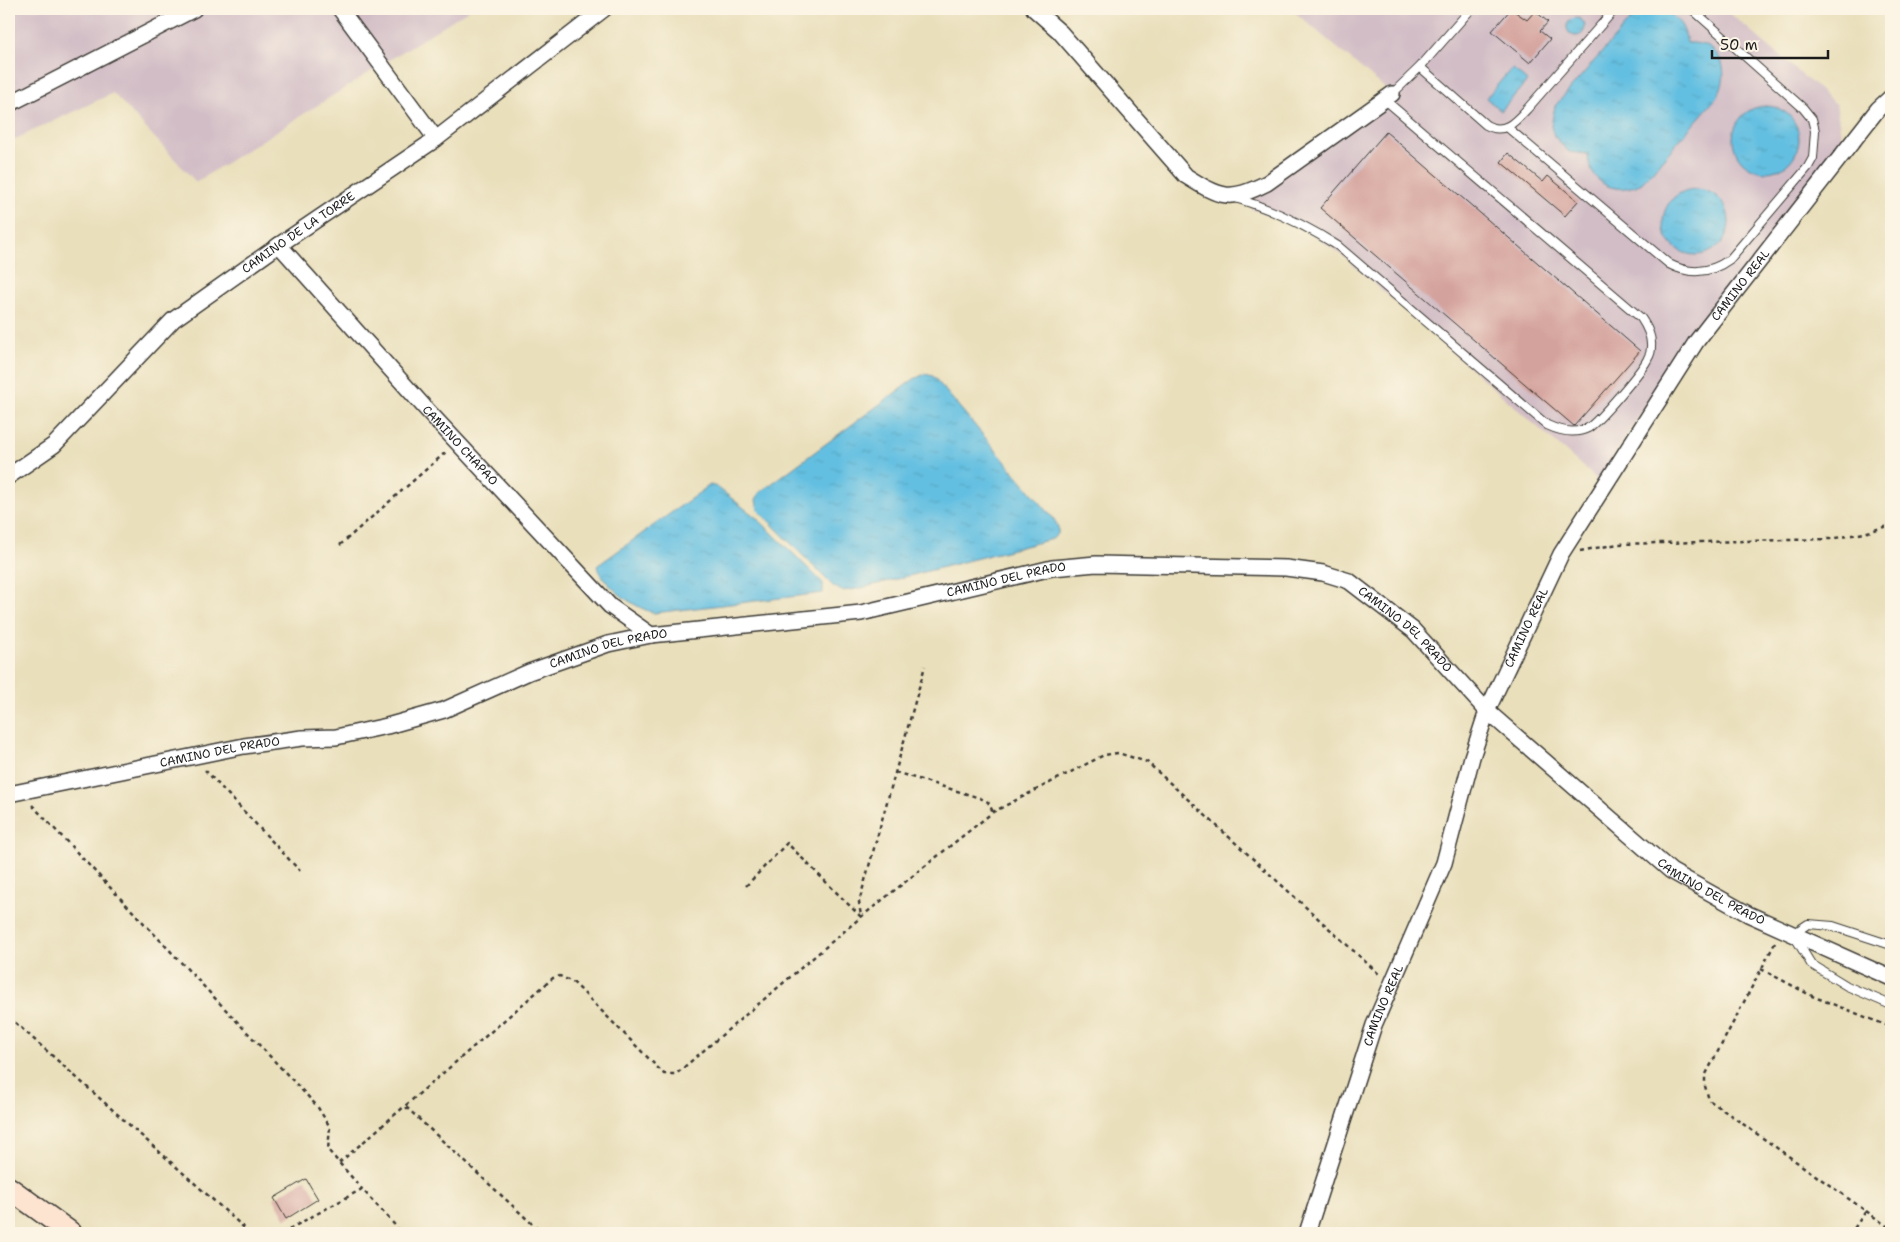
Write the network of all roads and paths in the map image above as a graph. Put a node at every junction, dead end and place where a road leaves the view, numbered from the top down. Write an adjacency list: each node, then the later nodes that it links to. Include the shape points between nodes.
1 (194, 9): 11 (street)
2 (340, 9): 13 (street)
3 (604, 9): 13 (street, CAMINO DE LA TORRE)
4 (1034, 9): 14 (street, via 1060,32 1186,176 1209,191)
5 (1471, 9): 8 (lane)
6 (1615, 9): 12 (lane, via 1527,109)
7 (1692, 9): 12 (lane, via 1804,108 1815,131 1816,146 1808,168 1730,259 1720,266 1694,271 1669,264)
8 (1420, 67): 9 (lane); 12 (lane, via 1486,125 1493,129)
9 (1388, 97): 14 (street, via 1267,183 1246,194); 14 (lane, via 1641,318 1647,327 1651,337 1648,359 1587,428 1573,432 1547,425 1338,246 1301,223 1263,206)
10 (1891, 97): 20 (street, CAMINO REAL, via 1696,342)
11 (9, 104)
12 (1507, 127)
13 (436, 140): 15 (street, CAMINO DE LA TORRE)
14 (1228, 196)
15 (279, 244): 16 (street, CAMINO CHAPAO); 17 (street, CAMINO DE LA TORRE, via 173,320 54,444)
16 (457, 442): 19 (path); 21 (street, CAMINO CHAPAO, via 610,606)
17 (9, 476)
18 (1891, 525): 20 (path, via 1830,539 1618,544)
19 (340, 545)
20 (1561, 554): 23 (street, CAMINO REAL)
21 (651, 635): 23 (street, CAMINO DEL PRADO, via 861,613 1052,568 1096,564 1286,568 1323,573 1349,581 1413,630); 24 (street, CAMINO DEL PRADO, via 608,644 529,672 444,710 387,726 336,737 263,743)
22 (925, 666): 25 (path)
23 (1487, 711): 32 (street, CAMINO DEL PRADO, via 1671,871 1748,914); 36 (street, CAMINO REAL, via 1444,863)
24 (192, 756): 26 (street, CAMINO DEL PRADO); 29 (path)
25 (896, 772): 28 (path, via 980,798 988,802); 31 (path, via 859,902)
26 (9, 794)
27 (27, 805): 41 (path, via 33,805 317,1106 330,1127 328,1150)
28 (992, 812): 31 (path); 36 (path, via 1104,755 1118,753 1147,762)
29 (300, 871)
30 (746, 886): 31 (path, via 787,843)
31 (861, 917): 40 (path, via 676,1074 664,1074 574,983 560,976 553,978)
32 (1788, 932): 33 (lane, via 1808,924 1833,926); 34 (path); 35 (street, CAMINO DEL PRADO); 37 (lane, via 1811,964 1847,986)
33 (1891, 945)
34 (1761, 969): 39 (path, via 1812,996); 44 (path, via 1705,1076 1709,1100)
35 (1891, 978)
36 (1392, 985): 53 (street, CAMINO REAL, via 1374,1025)
37 (1891, 1005)
38 (9, 1016): 48 (path)
39 (1891, 1028)
40 (406, 1107): 41 (path); 51 (path)
41 (339, 1163): 43 (path)
42 (9, 1188): 47 (main road)
43 (362, 1189): 49 (path); 50 (path)
44 (1866, 1211): 46 (path); 54 (path)
45 (938, 1230): 52 (path)
46 (1891, 1230)
47 (71, 1233)
48 (250, 1233)
49 (282, 1233)
50 (402, 1233)
51 (542, 1233)
52 (934, 1233)
53 (1307, 1233)
54 (1851, 1233)

